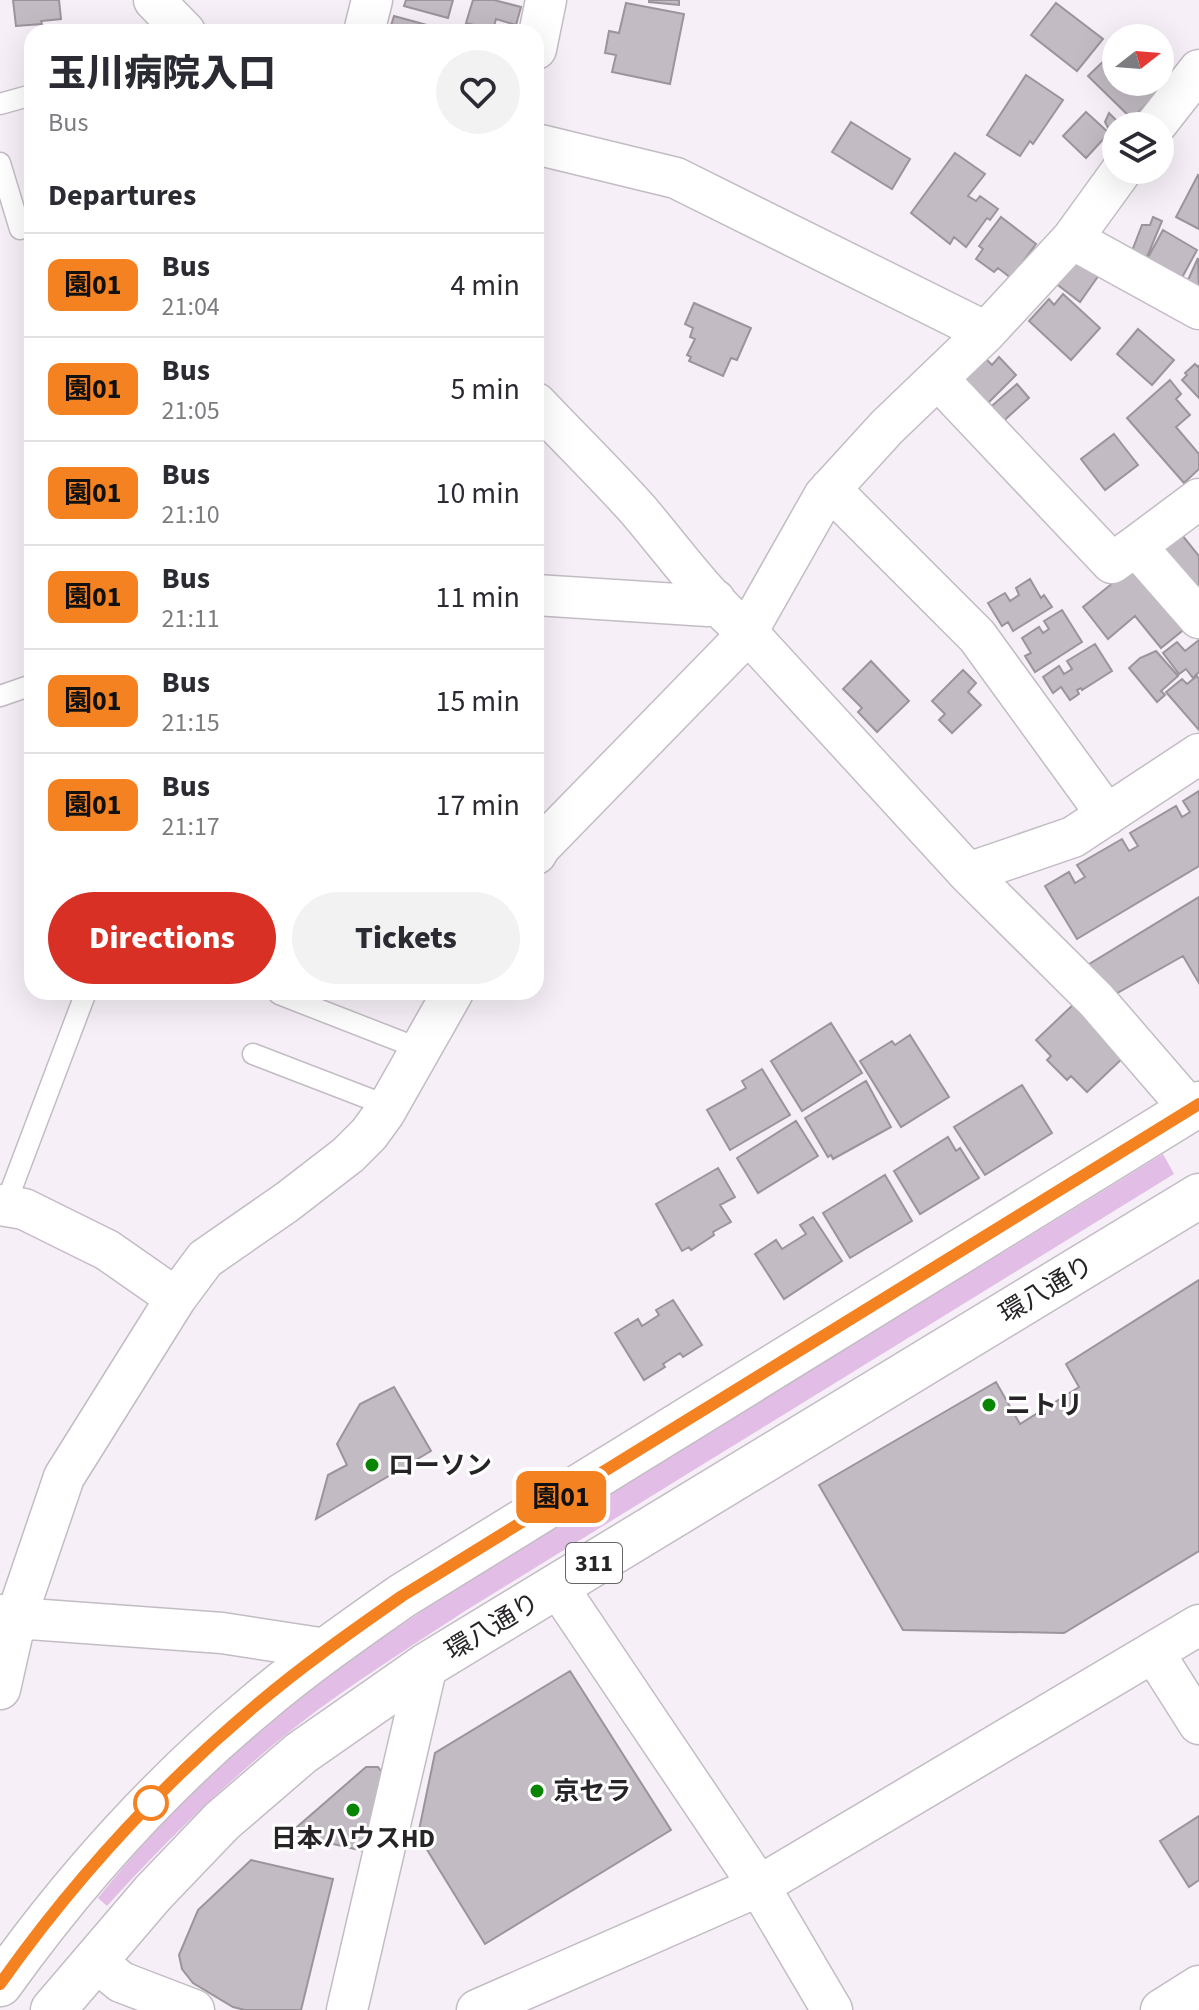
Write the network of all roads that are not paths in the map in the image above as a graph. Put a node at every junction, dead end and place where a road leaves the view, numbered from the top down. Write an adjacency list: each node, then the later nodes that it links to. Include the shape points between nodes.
1 (154, 0): 4 (street)
2 (372, 0): 5 (street)
3 (546, 0): 6 (street)
4 (177, 24)
5 (366, 24)
6 (541, 24)
7 (1199, 70): 10 (street)
8 (24, 97): 9 (lane)
9 (0, 104)
10 (1166, 112)
11 (544, 146): 17 (street, via 676,178)
12 (0, 163): 14 (lane)
13 (1112, 184): 15 (street)
14 (20, 229)
15 (1072, 239): 16 (street); 17 (street)
16 (1199, 309)
17 (986, 332): 18 (street)
18 (938, 379): 20 (street); 22 (street, via 1112,563)
19 (544, 411): 24 (street)
20 (830, 489): 26 (street); 30 (street, via 977,636)
21 (1199, 499): 22 (street)
22 (1136, 546): 25 (street)
23 (544, 596): 24 (street, via 708,606)
24 (715, 600): 26 (street)
25 (1199, 618)
26 (747, 632): 31 (street); 32 (street)
27 (24, 688): 28 (lane)
28 (0, 696)
29 (1199, 754): 30 (street)
30 (1107, 815): 32 (street, via 1073,837)
31 (544, 841)
32 (968, 873): 39 (street)
33 (83, 1000): 41 (lane)
34 (294, 1000): 36 (lane)
35 (448, 1000): 36 (street)
36 (420, 1049): 38 (street)
37 (253, 1054): 38 (lane)
38 (388, 1106): 42 (street, via 348,1155 205,1259)
39 (1194, 1106): 46 (main road, via 402,1596)
40 (1199, 1196): 43 (main road, 環八通り / 311)
41 (2, 1205): 42 (street, via 24,1209 107,1250)
42 (176, 1298): 44 (street, via 64,1477)
43 (557, 1586): 48 (main road, 環八通り / 311); 51 (street)
44 (8, 1617): 46 (street, via 222,1633); 49 (street)
45 (1199, 1625): 47 (street)
46 (326, 1649): 53 (main road, via 179,1775 111,1845)
47 (1154, 1653): 50 (street); 51 (street)
48 (427, 1665): 52 (main road, 環八通り / 311, via 301,1753 222,1821); 57 (street)
49 (0, 1689)
50 (1199, 1724)
51 (759, 1886): 58 (street); 59 (street)
52 (94, 1960): 55 (main road, 環八通り / 311); 56 (street, via 121,1982)
53 (0, 1984)
54 (1199, 1986): 60 (street)
55 (53, 2010)
56 (194, 2010)
57 (347, 2010)
58 (477, 2010)
59 (832, 2010)
60 (1161, 2010)

